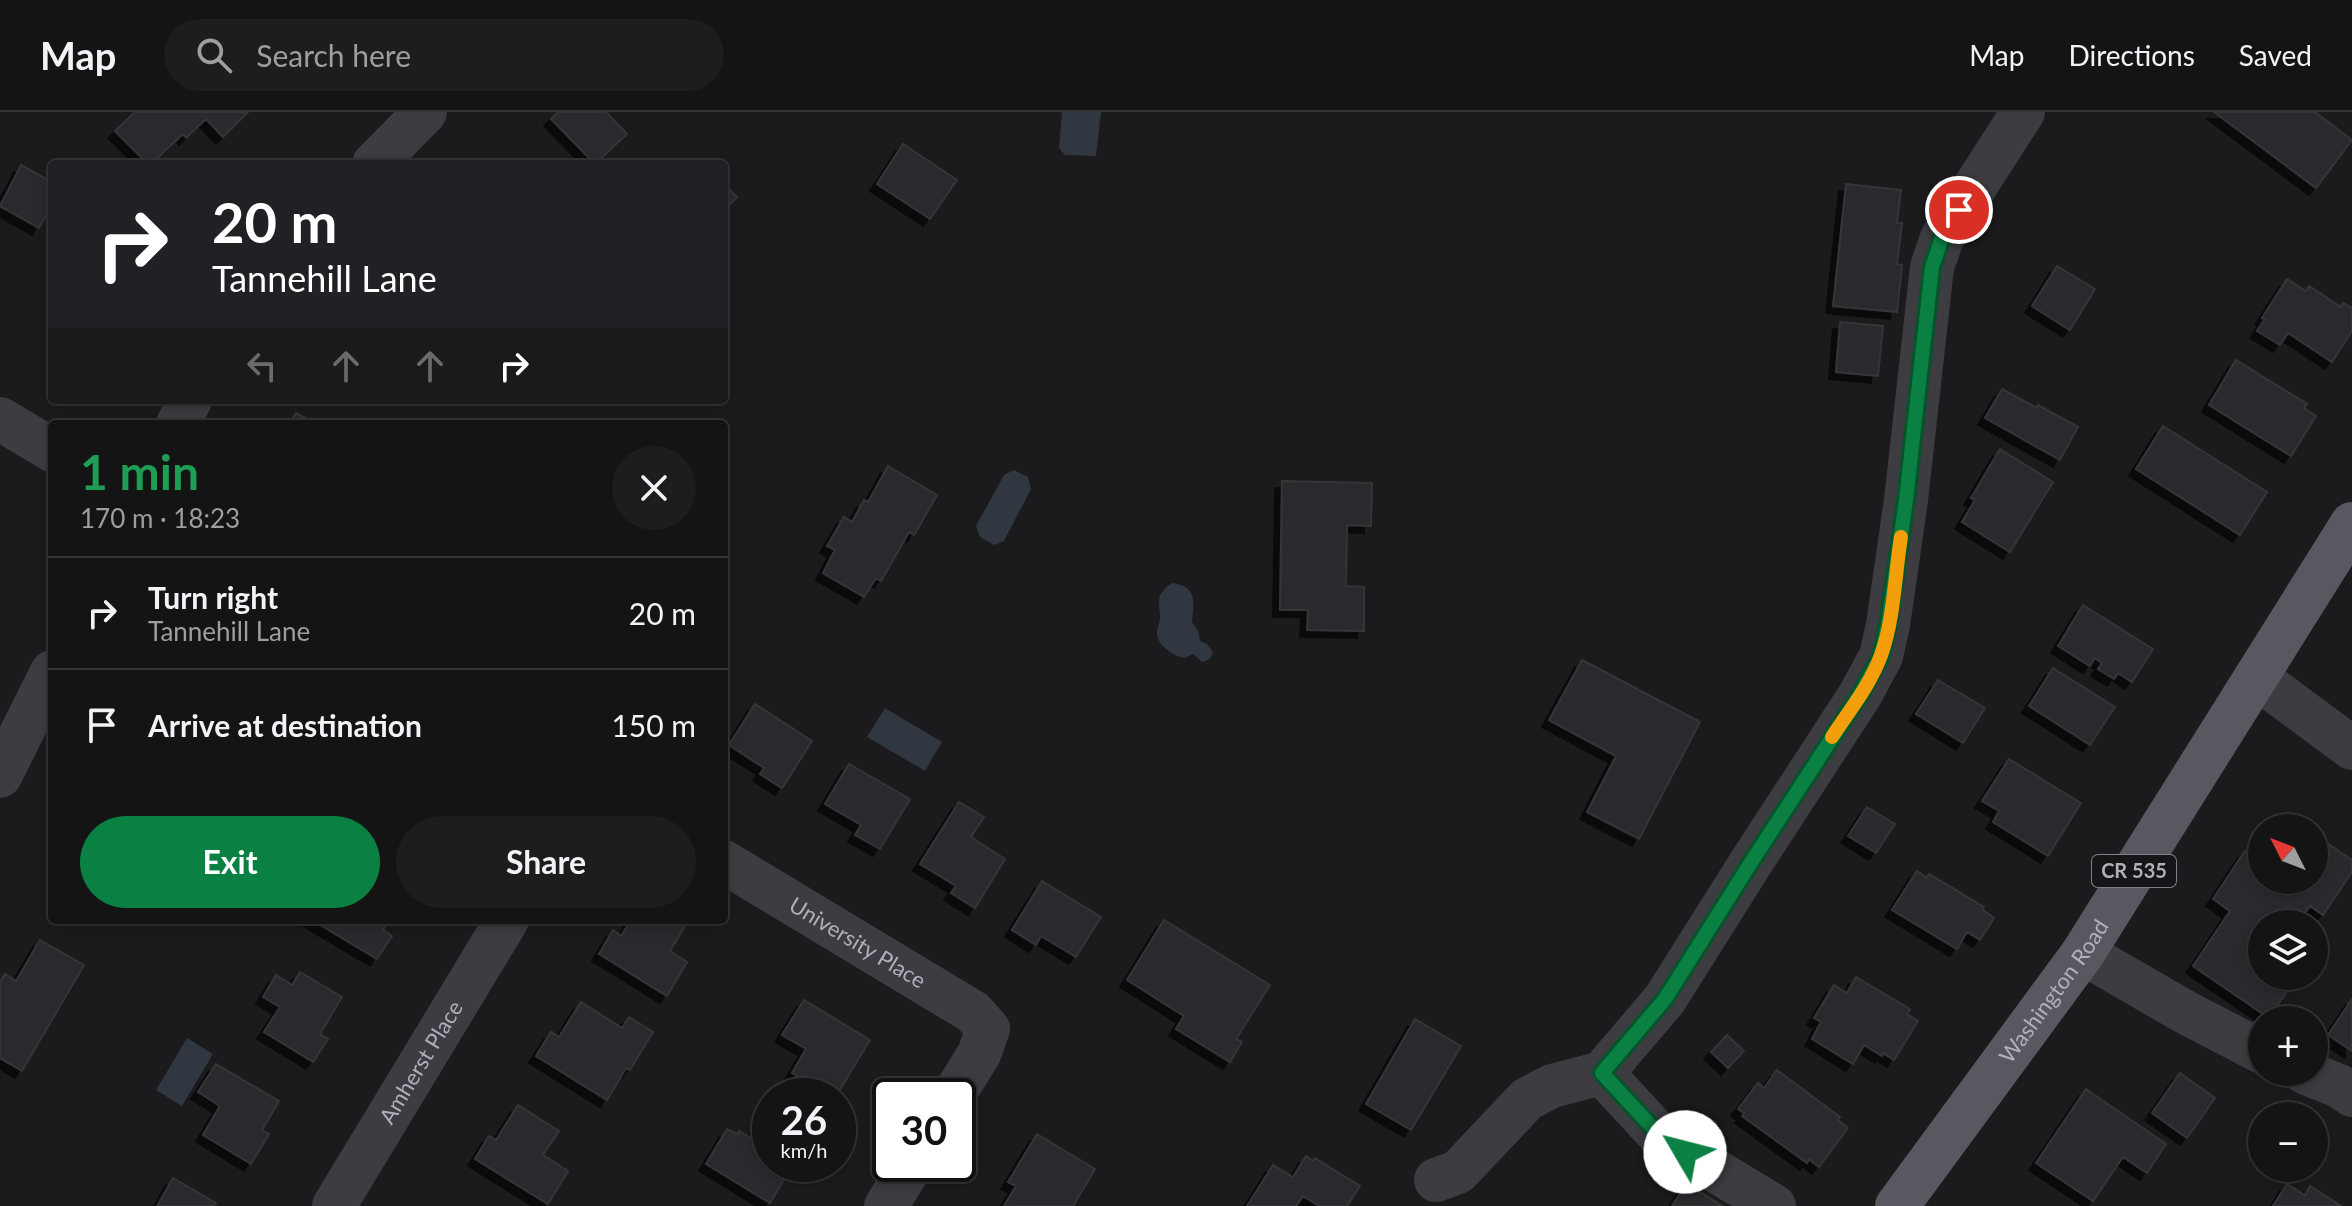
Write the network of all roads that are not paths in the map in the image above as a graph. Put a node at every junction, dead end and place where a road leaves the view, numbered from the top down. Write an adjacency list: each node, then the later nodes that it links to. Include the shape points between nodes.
1 (425, 112): 3 (street)
2 (2023, 112): 15 (street, via 1942,238 1932,267 1906,500 1881,656 1665,999)
3 (378, 160)
4 (0, 419): 5 (street)
5 (48, 448)
6 (2352, 524): 7 (main road, Washington Road / CR 535)
7 (2256, 677): 9 (street); 13 (main road, Washington Road / CR 535)
8 (48, 680): 10 (street)
9 (2352, 748)
10 (0, 776)
11 (728, 864): 16 (street, University Place, via 973,1012 988,1029)
12 (505, 924): 21 (street, Amherst Place)
13 (2083, 953): 14 (street); 24 (main road, Washington Road / CR 535)
14 (2248, 1045)
15 (1602, 1073): 19 (street, via 1552,1086 1527,1099 1458,1172); 23 (street, via 1663,1139)
16 (964, 1078)
17 (2328, 1082): 18 (street)
18 (2352, 1095)
19 (1436, 1180)
20 (901, 1182): 22 (street)
21 (334, 1206)
22 (886, 1206)
23 (1774, 1206)
24 (1897, 1206)

